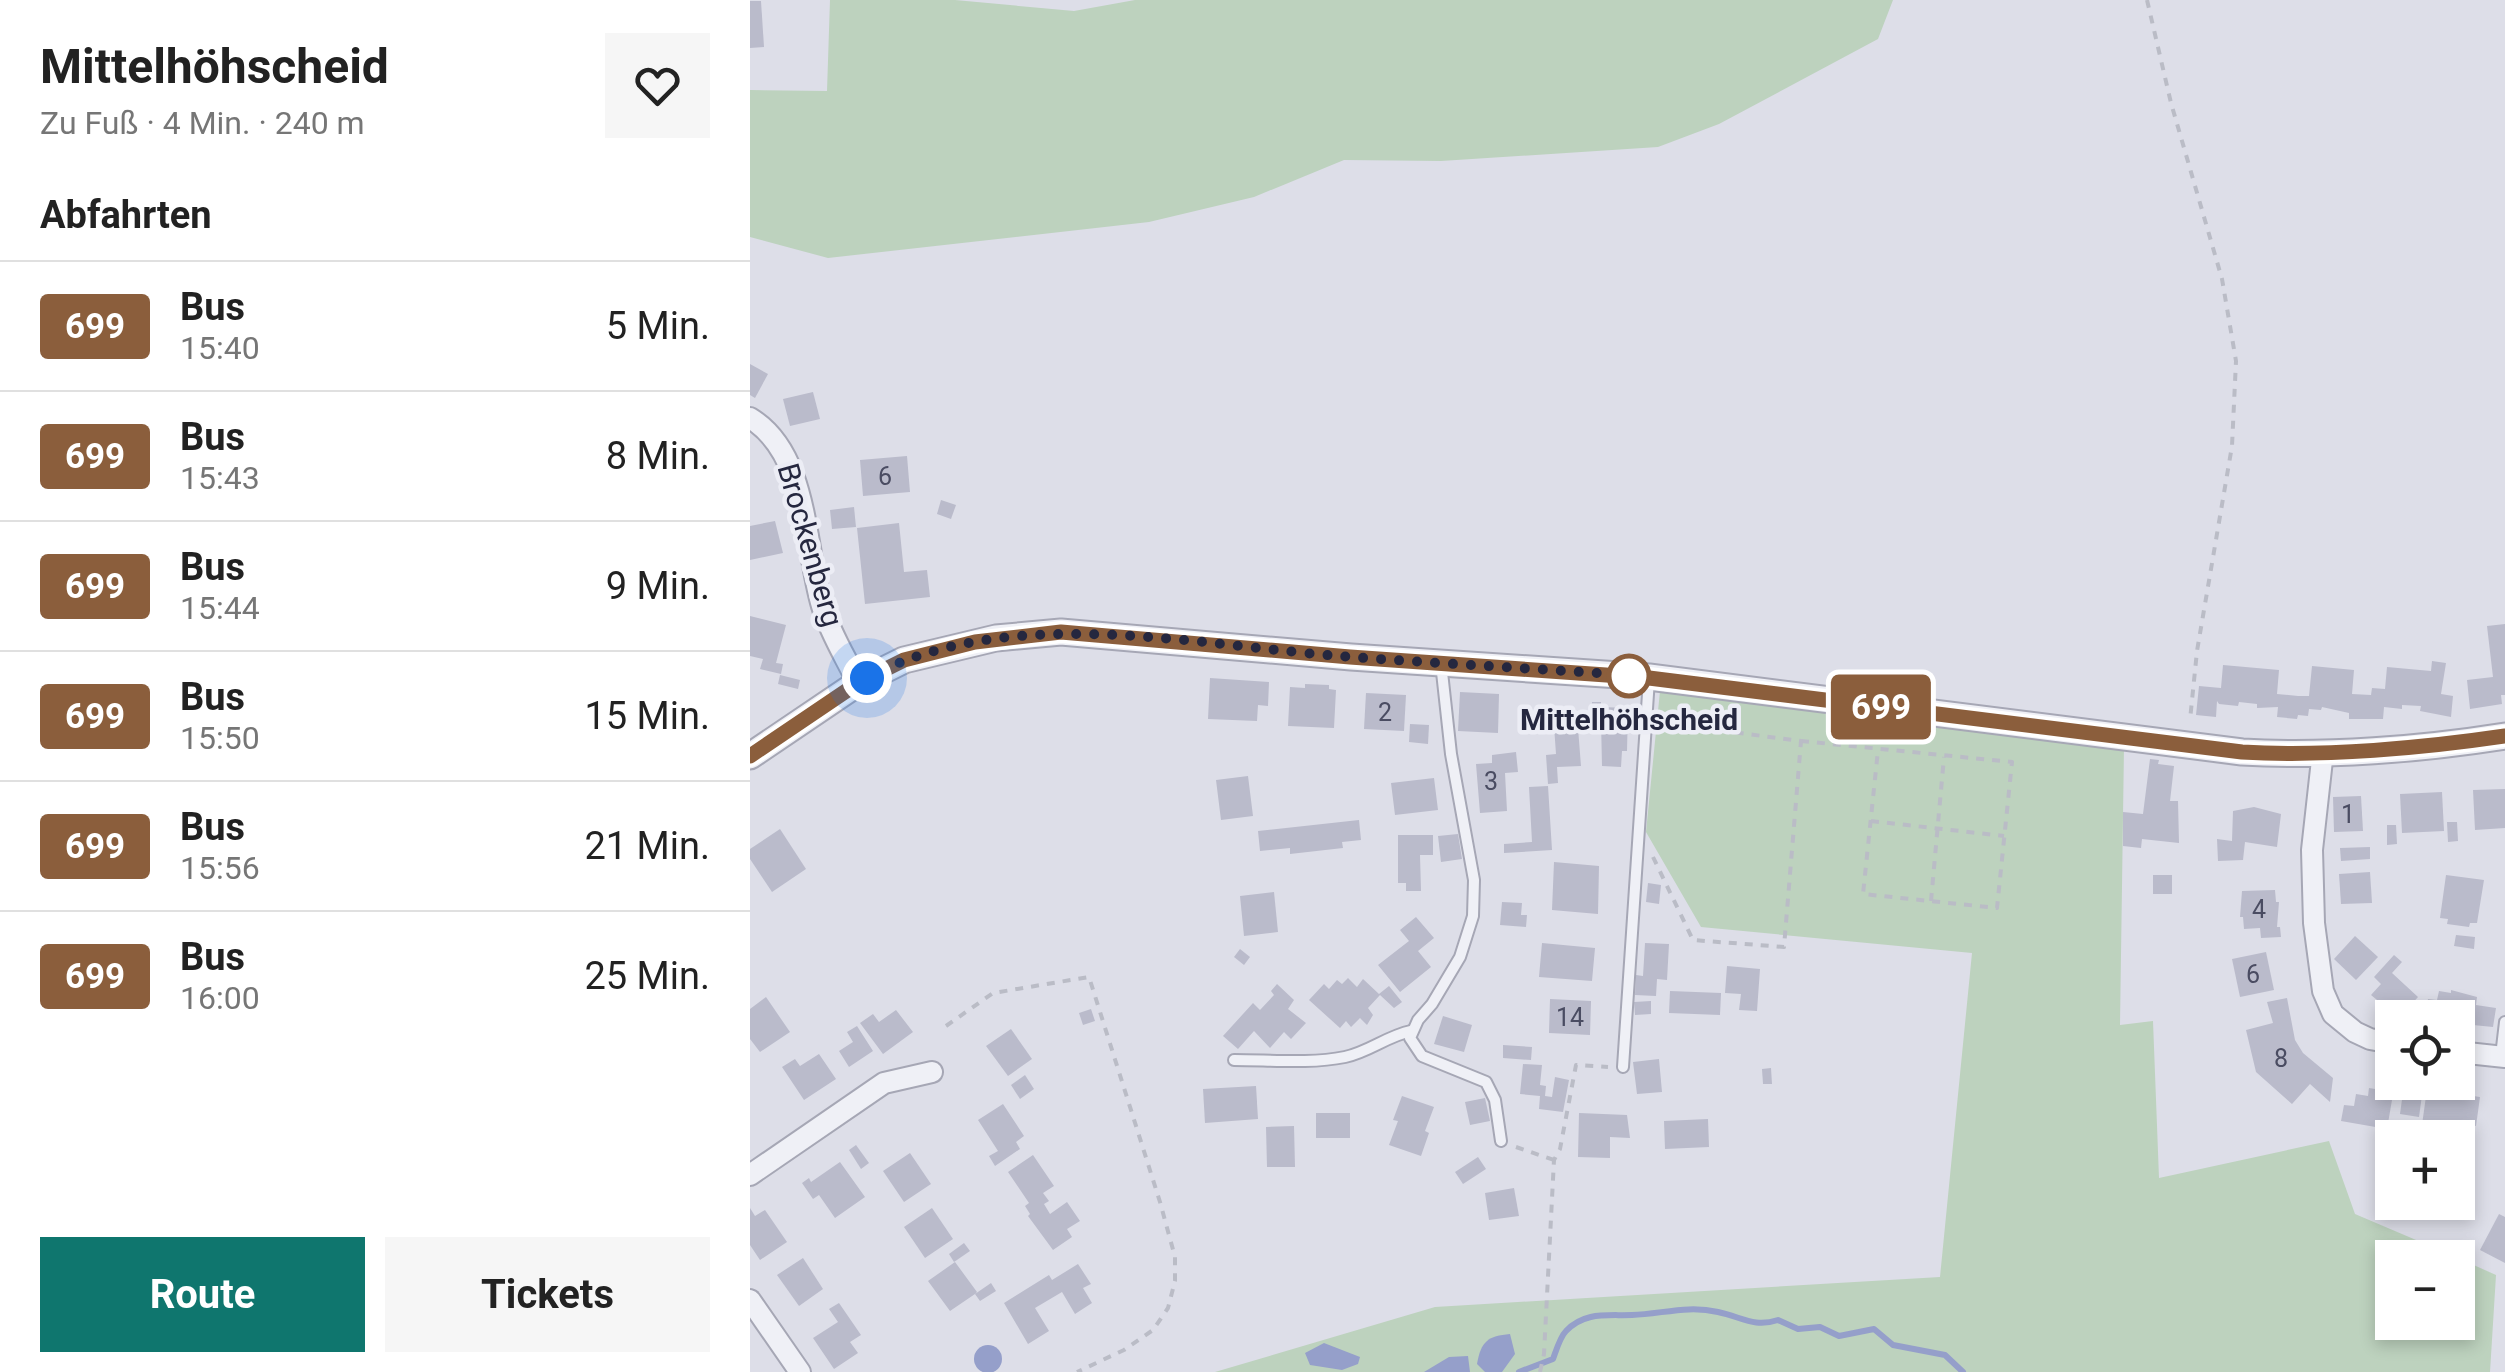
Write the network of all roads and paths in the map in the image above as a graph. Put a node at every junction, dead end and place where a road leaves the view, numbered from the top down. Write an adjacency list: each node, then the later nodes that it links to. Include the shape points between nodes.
1 (2146, 0): 9 (path, via 2222,279 2236,362 2232,446)
2 (750, 418): 5 (street, Brockenberg, via 774,436 787,461 824,612)
3 (1441, 662): 4 (street); 5 (street, via 1061,632 952,646); 21 (lane, via 1474,916 1460,958)
4 (1649, 678): 6 (lane); 9 (street)
5 (858, 683): 12 (street)
6 (1648, 720): 8 (path); 16 (lane)
7 (2493, 738): 11 (street)
8 (1801, 741): 10 (path); 16 (path, via 1784,947 1692,940)
9 (2188, 745): 11 (street)
10 (1878, 750): 13 (path); 14 (path)
11 (2323, 751): 22 (street, via 2312,850 2323,991 2333,1014)
12 (750, 756)
13 (1944, 756): 15 (path); 17 (path, via 2012,762)
14 (1871, 821): 15 (path); 18 (path, via 1864,894)
15 (1938, 828): 17 (path); 18 (path)
16 (1640, 833): 26 (lane)
17 (2004, 836): 18 (path, via 1997,908)
18 (1931, 901)
19 (2505, 1022): 24 (lane)
20 (946, 1026): 33 (path, via 993,992 1089,977 1160,1202 1176,1281 1153,1330)
21 (1412, 1030): 25 (lane, via 1345,1057); 28 (lane, via 1422,1056 1486,1082)
22 (2375, 1040)
23 (2475, 1054): 24 (street)
24 (2503, 1058)
25 (1234, 1060)
26 (1623, 1067): 29 (path, via 1576,1065)
27 (932, 1072): 30 (street, via 884,1082)
28 (1501, 1142): 29 (path)
29 (1554, 1160): 34 (path)
30 (750, 1175)
31 (750, 1300): 32 (street)
32 (800, 1372)
33 (1077, 1372)
34 (1540, 1372)

